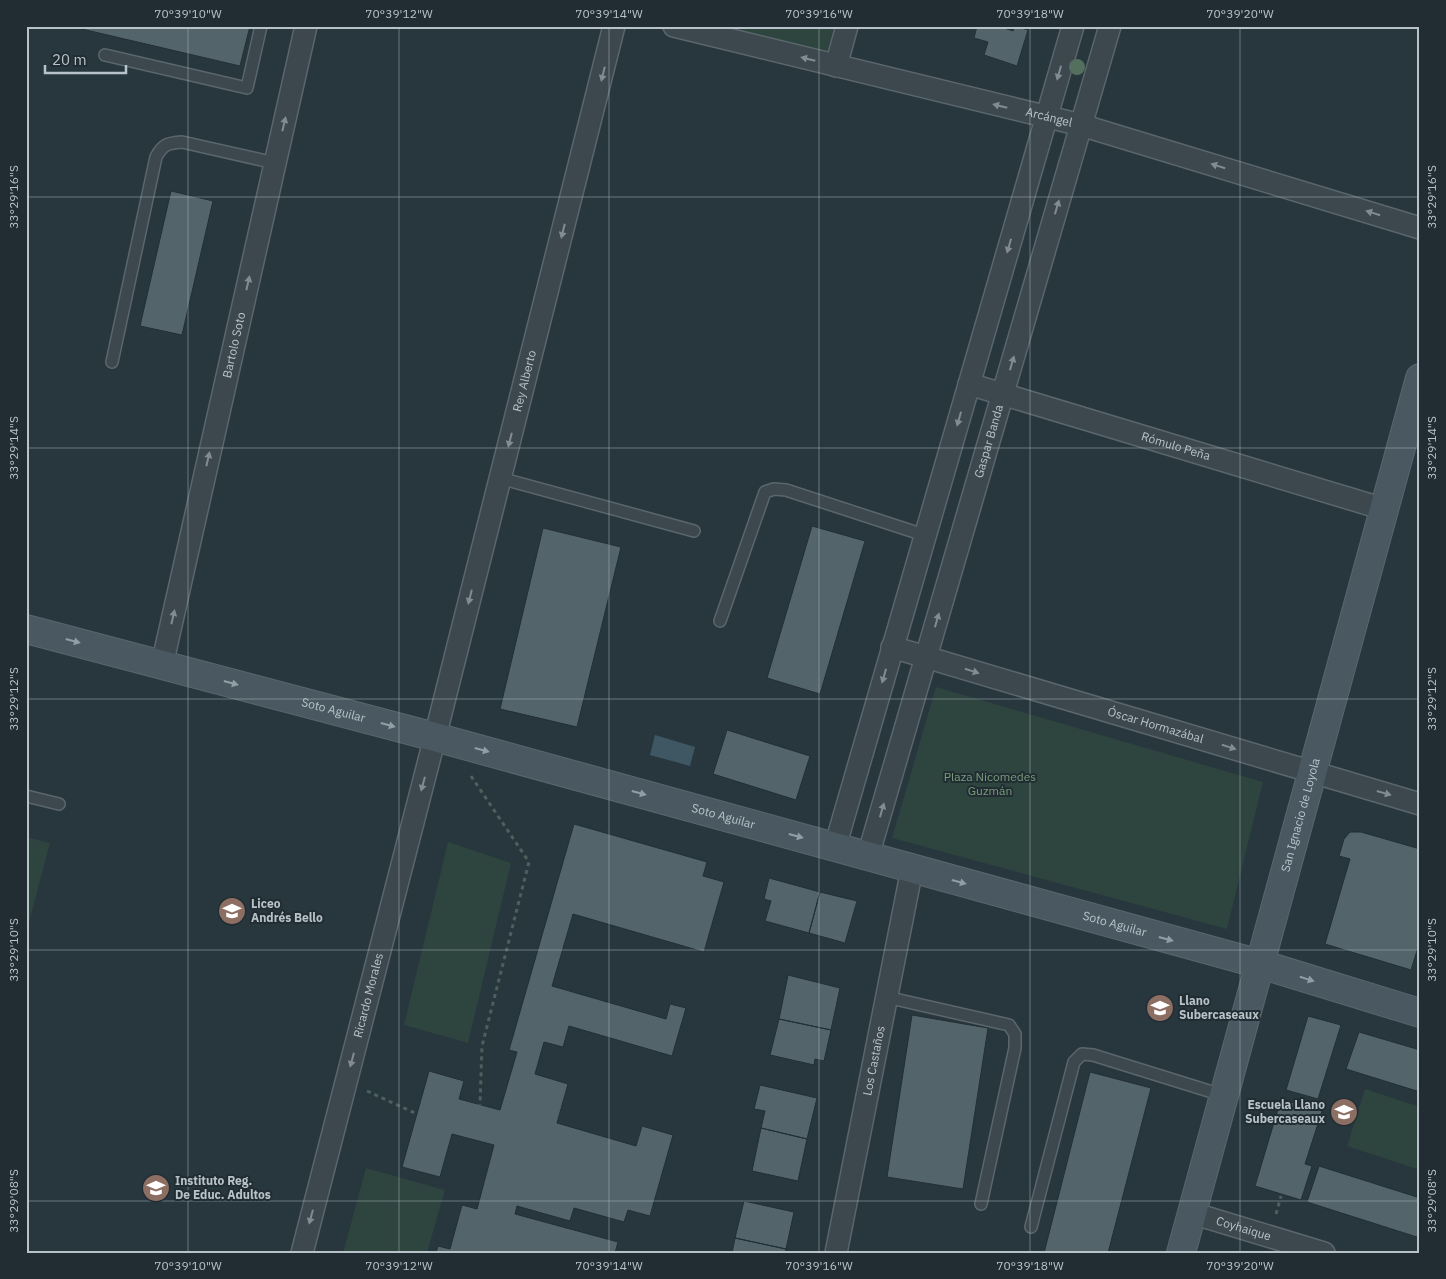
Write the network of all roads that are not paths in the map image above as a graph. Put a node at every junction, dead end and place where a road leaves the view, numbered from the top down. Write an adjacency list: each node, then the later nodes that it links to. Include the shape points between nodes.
1 (261, 26): 8 (lane, via 247,88)
2 (306, 26): 12 (street, Bartolo Soto, one-way to 2)
3 (614, 26): 18 (street, Rey Alberto, one-way to 18)
4 (674, 26): 9 (street, Arcángel, one-way to 4)
5 (847, 26): 9 (street)
6 (1073, 26): 10 (street, one-way to 10)
7 (1110, 26): 11 (street, Gaspar Banda)
8 (105, 55)
9 (836, 66): 10 (street, Arcángel, one-way to 9)
10 (1046, 117): 11 (street, Arcángel); 16 (street, one-way to 16)
11 (1081, 125): 13 (street, Arcángel, one-way to 11); 17 (street, Gaspar Banda, one-way to 11)
12 (275, 163): 14 (lane, via 182,142 161,147 156,157); 26 (street, Bartolo Soto, one-way to 12)
13 (1420, 228)
14 (112, 362)
15 (1420, 378): 19 (street, San Ignacio de Loyola)
16 (969, 384): 17 (street, Rómulo Peña); 21 (street, one-way to 21)
17 (1002, 394): 19 (street, Rómulo Peña); 25 (street, Gaspar Banda, one-way to 17)
18 (500, 478): 20 (lane); 27 (street, Rey Alberto, one-way to 27)
19 (1384, 509): 28 (street, San Ignacio de Loyola)
20 (694, 531)
21 (924, 535): 22 (lane, via 786,490 766,492); 24 (street)
22 (720, 621)
23 (26, 629): 26 (street, Soto Aguilar, one-way to 26)
24 (892, 647): 25 (street, Óscar Hormazábal); 32 (street, one-way to 32)
25 (926, 657): 28 (street, Óscar Hormazábal, one-way to 28); 33 (street, Gaspar Banda, one-way to 25)
26 (162, 665): 27 (street, Soto Aguilar, one-way to 27)
27 (435, 737): 32 (street, Soto Aguilar, one-way to 32); 42 (street, Ricardo Morales, one-way to 42)
28 (1312, 772): 31 (street, Óscar Hormazábal, one-way to 31); 35 (street, San Ignacio de Loyola)
29 (26, 796): 30 (lane)
30 (59, 804)
31 (1420, 804)
32 (835, 847): 33 (street, Soto Aguilar)
33 (868, 856): 34 (street, Soto Aguilar)
34 (912, 869): 35 (street, Soto Aguilar, one-way to 35); 36 (street, Los Castaños)
35 (1260, 964): 37 (street, Soto Aguilar, one-way to 37); 38 (street, San Ignacio de Loyola)
36 (886, 997): 39 (lane, via 1009,1025 1015,1034 1015,1048); 43 (street, Los Castaños)
37 (1420, 1013)
38 (1225, 1096): 40 (street, San Ignacio de Loyola); 41 (lane, via 1082,1054 1074,1062)
39 (981, 1204)
40 (1192, 1213): 44 (street, San Ignacio de Loyola); 45 (street, Coyhaique)
41 (1031, 1227)
42 (302, 1253)
43 (836, 1253)
44 (1181, 1253)
45 (1324, 1253)

